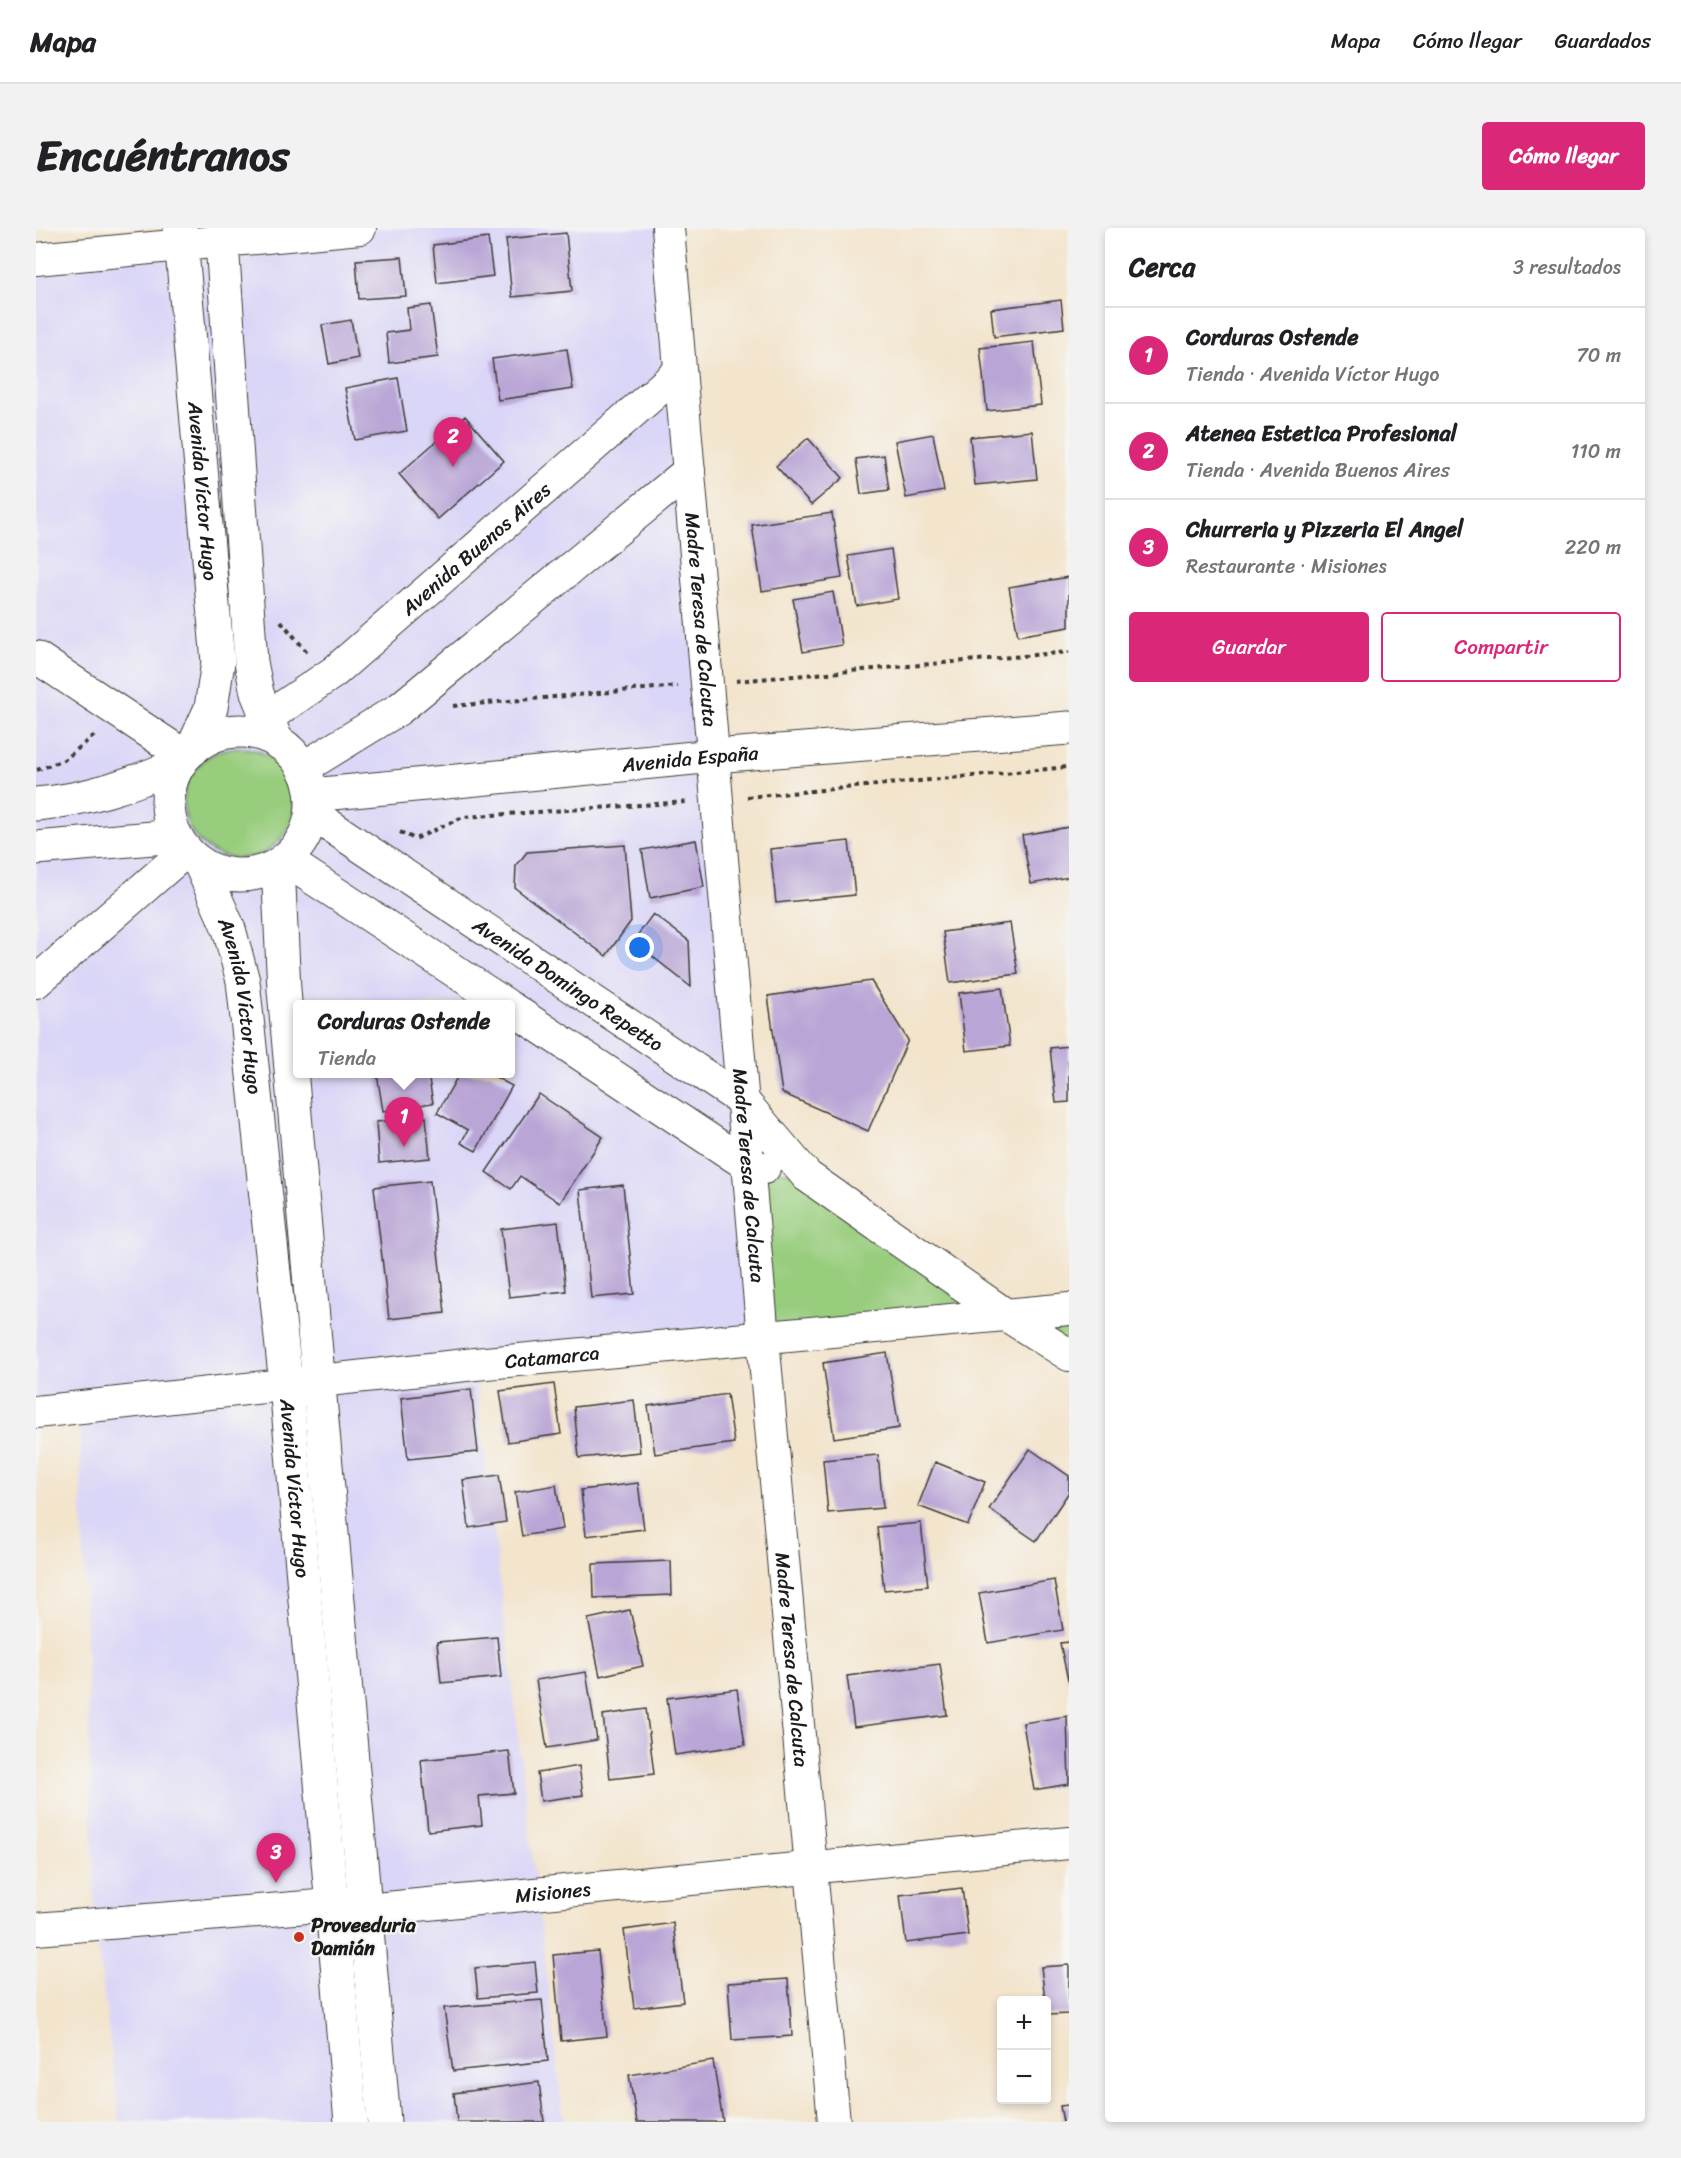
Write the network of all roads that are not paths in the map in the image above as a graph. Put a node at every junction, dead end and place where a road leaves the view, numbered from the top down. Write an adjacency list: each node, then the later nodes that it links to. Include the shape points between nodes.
1 (360, 228): 3 (street)
2 (668, 228): 6 (street, Madre Teresa de Calcuta)
3 (222, 235): 4 (street); 10 (main road, Avenida Víctor Hugo, via 251,662 257,693)
4 (181, 236): 5 (street); 12 (main road, Avenida Víctor Hugo, via 218,662 211,708)
5 (36, 259)
6 (680, 371): 7 (street, Madre Teresa de Calcuta); 10 (street, Avenida Buenos Aires, via 326,677)
7 (689, 471): 11 (street, Madre Teresa de Calcuta); 13 (street, via 399,709)
8 (36, 657): 12 (street)
9 (1069, 728): 11 (main road, Avenida España)
10 (273, 729): 12 (main road, via 261,734 224,733 207,739); 13 (main road, via 292,753)
11 (714, 756): 13 (main road, Avenida España); 21 (street, Madre Teresa de Calcuta)
12 (185, 757): 14 (main road, via 125,786); 16 (main road, via 171,781 168,799 170,818)
13 (309, 792): 17 (main road, via 307,831 298,847); 21 (street, Avenida Domingo Repetto)
14 (36, 804)
15 (36, 848): 16 (main road)
16 (187, 850): 17 (main road, via 218,872 239,876 260,873); 18 (street); 29 (main road, Avenida Víctor Hugo, via 229,929 243,981)
17 (282, 862): 19 (street); 28 (main road, Avenida Víctor Hugo, via 284,990)
18 (36, 982)
19 (497, 1000)
20 (515, 1011): 22 (street, Avenida Domingo Repetto)
21 (743, 1101): 22 (street, Madre Teresa de Calcuta); 23 (street, Avenida Domingo Repetto)
22 (749, 1166): 23 (street, Avenida Domingo Repetto); 26 (street, Madre Teresa de Calcuta)
23 (807, 1176): 25 (street, Avenida Domingo Repetto)
24 (1069, 1309): 25 (street, Catamarca)
25 (1006, 1315): 26 (street, Catamarca); 27 (street, Avenida Domingo Repetto)
26 (763, 1338): 28 (street, Catamarca); 32 (street, Madre Teresa de Calcuta)
27 (1069, 1355)
28 (319, 1381): 29 (street, Catamarca); 34 (main road, Avenida Víctor Hugo)
29 (286, 1385): 30 (street, Catamarca); 33 (main road, Avenida Víctor Hugo)
30 (36, 1412)
31 (1069, 1843): 32 (street, Misiones)
32 (812, 1868): 34 (street, Misiones); 38 (street, Madre Teresa de Calcuta)
33 (331, 1905): 34 (street, Misiones); 35 (street, Misiones); 36 (main road, Avenida Víctor Hugo)
34 (365, 1910): 37 (main road, Avenida Víctor Hugo)
35 (36, 1929)
36 (351, 2122)
37 (384, 2122)
38 (834, 2122)

